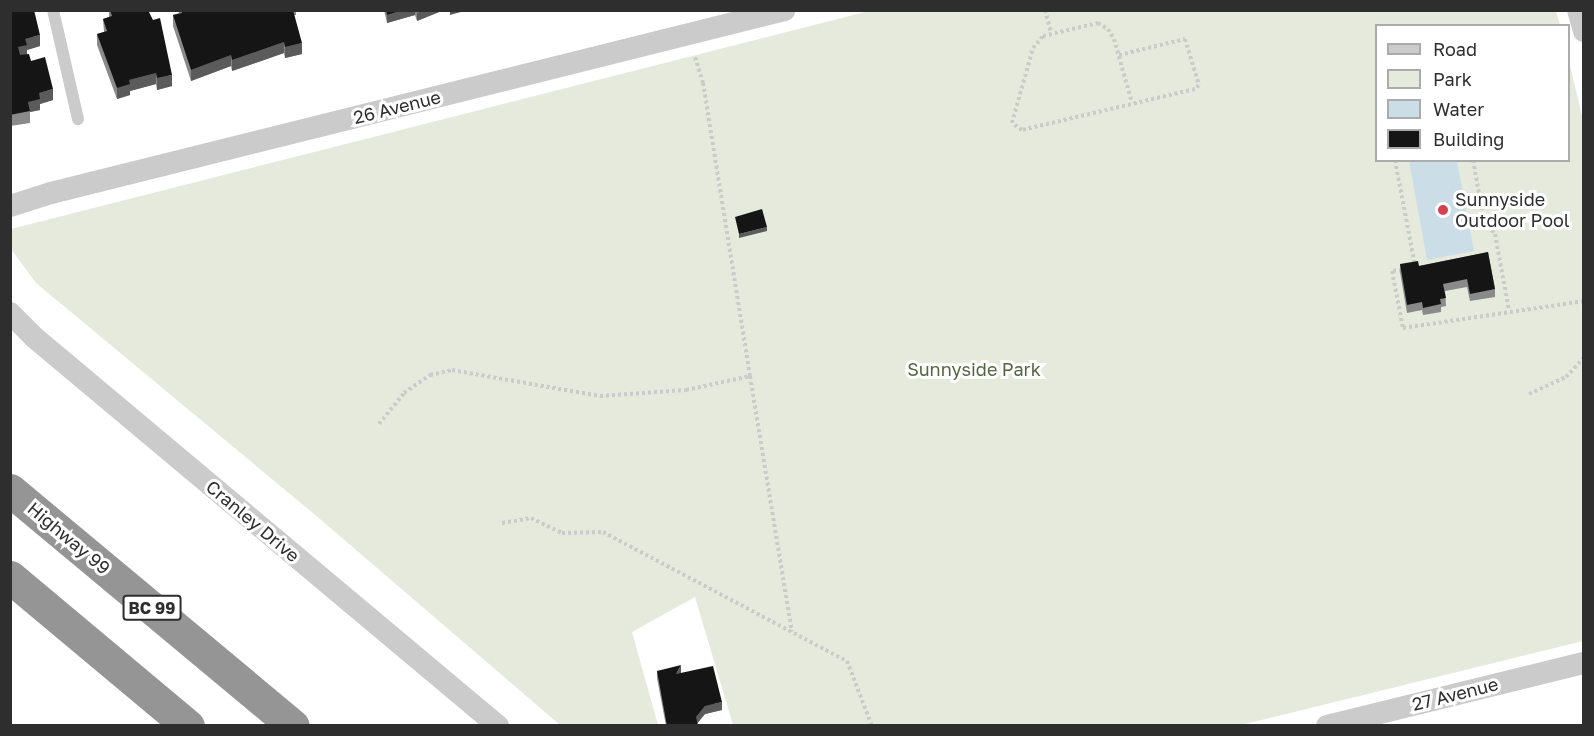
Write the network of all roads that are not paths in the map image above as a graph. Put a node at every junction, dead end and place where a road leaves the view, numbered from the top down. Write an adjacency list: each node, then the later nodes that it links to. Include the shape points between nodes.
1 (53, 10): 6 (lane)
2 (785, 10): 4 (street, 26 Avenue)
3 (1578, 10): 5 (street)
4 (746, 15): 7 (street, 26 Avenue, via 688,35 51,192)
5 (1584, 31)
6 (78, 118)
7 (10, 207)
8 (10, 313): 14 (street, Cranley Drive, via 34,338)
9 (10, 490): 13 (highway, Highway 99 / BC 99)
10 (10, 577): 12 (highway)
11 (1584, 663): 15 (street, 27 Avenue)
12 (188, 726)
13 (293, 726)
14 (498, 726)
15 (1327, 726)

